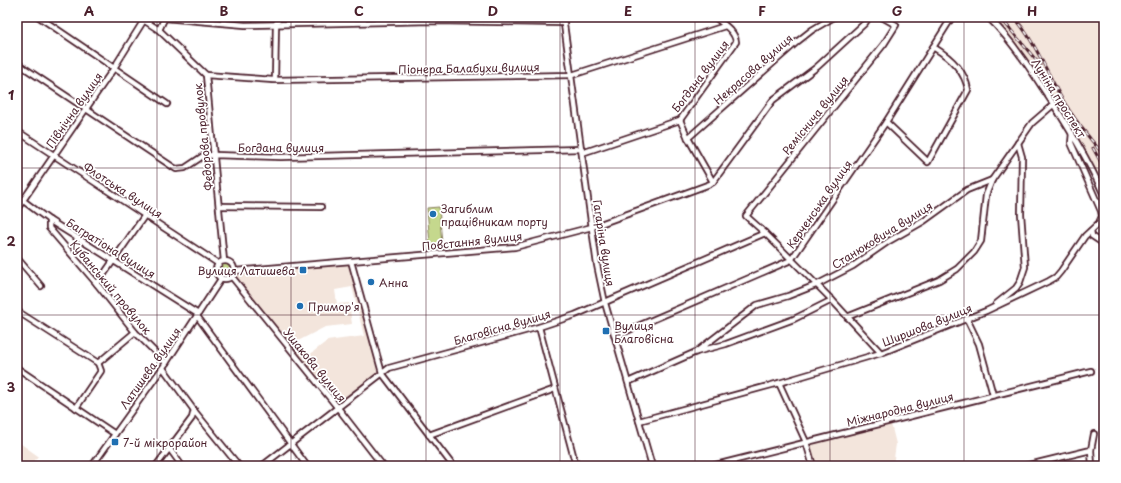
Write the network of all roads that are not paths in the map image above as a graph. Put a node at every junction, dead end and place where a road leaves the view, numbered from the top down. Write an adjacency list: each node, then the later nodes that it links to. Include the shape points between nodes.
1 (38, 17): 21 (street)
2 (139, 17): 13 (street, Федорова провулок)
3 (279, 17): 16 (street)
4 (336, 17): 14 (street)
5 (563, 17): 15 (street, Гагаріна вулиця)
6 (715, 17): 17 (street)
7 (834, 17): 32 (street, Некрасова вулиця, via 798,41)
8 (869, 17): 38 (street, via 817,67 773,100)
9 (882, 17): 49 (street, Реміснича вулиця, via 896,25 884,44 746,216)
10 (952, 17): 19 (street, Керченська вулиця)
11 (988, 17): 26 (street, Луніна проспект, via 1023,59)
12 (164, 18): 16 (street, via 222,24); 18 (street)
13 (144, 20): 18 (street, Федорова провулок); 21 (street, Північна вулиця)
14 (333, 23): 15 (street); 16 (street)
15 (564, 23): 23 (street, Гагаріна вулиця)
16 (276, 24): 24 (street)
17 (725, 26): 23 (street, Піонера Балабухи вулиця); 28 (street, Богдана вулиця, via 736,37 736,42)
18 (159, 30): 22 (street, Федорова провулок)
19 (933, 47): 29 (street, Керченська вулиця); 29 (street, via 960,68 968,90 928,162)
20 (17, 63): 27 (street, Богдана вулиця)
21 (114, 68): 25 (street); 27 (street, Північна вулиця)
22 (206, 75): 24 (street, Піонера Балабухи вулиця); 36 (street, Федорова провулок)
23 (572, 75): 24 (street, Піонера Балабухи вулиця); 34 (street, Гагаріна вулиця)
24 (275, 80)
25 (167, 104)
26 (1054, 104): 31 (street, Луніна проспект); 33 (street, via 1032,123)
27 (85, 109): 35 (street, Північна вулиця); 36 (street, Богдана вулиця, via 176,169 185,168 203,156)
28 (680, 120): 32 (street); 34 (street, Богдана вулиця)
29 (886, 122): 53 (street, Керченська вулиця)
30 (17, 131): 35 (street, Флотська вулиця)
31 (1072, 133): 39 (street, Луніна проспект); 48 (street, Ширшова вулиця, via 1071,143 1102,216 1100,223)
32 (688, 138): 38 (street)
33 (1018, 143): 37 (street); 66 (street, via 1022,157 1021,214 1025,267 1016,288)
34 (582, 151): 36 (street, Богдана вулиця, via 280,157); 47 (street, Гагаріна вулиця)
35 (54, 155): 41 (street, Північна вулиця); 45 (street, Флотська вулиця)
36 (214, 155): 42 (street, Федорова провулок)
37 (992, 180): 61 (street, Станюковича вулиця, via 967,190 853,266); 68 (street, via 986,195 980,241 974,252 956,269 939,280)
38 (713, 182): 47 (street, Повстання вулиця)
39 (1104, 195)
40 (17, 196): 41 (street, Багратіона вулиця)
41 (23, 200): 44 (street, Північна вулиця); 46 (street, Багратіона вулиця)
42 (219, 206): 43 (street); 54 (street, Федорова провулок)
43 (321, 207)
44 (17, 208)
45 (145, 215): 52 (street); 56 (street, Флотська вулиця)
46 (49, 220): 52 (street, Багратіона вулиця); 60 (street, Кубанський провулок, via 49,228)
47 (592, 227): 55 (street, Повстання вулиця, via 515,247); 64 (street, Гагаріна вулиця)
48 (1091, 231): 50 (street, via 1092,236); 66 (street, Ширшова вулиця, via 1056,277)
49 (765, 233): 53 (street); 64 (street, Благовісна вулиця)
50 (1104, 244)
51 (17, 258): 62 (street)
52 (114, 260): 60 (street); 67 (street, Багратіона вулиця)
53 (791, 260): 61 (street); 72 (street, Керченська вулиця)
54 (224, 261): 56 (street); 57 (street, via 232,264)
55 (351, 261): 57 (street, Повстання вулиця); 80 (street)
56 (219, 264): 59 (street, via 216,273)
57 (235, 271): 58 (street)
58 (232, 277): 59 (street); 86 (street, Ушакова вулиця)
59 (221, 279): 67 (street, Латишева вулиця)
60 (97, 284): 71 (street, Кубанський провулок)
61 (816, 285): 63 (street); 73 (street, Станюковича вулиця, via 756,305)
62 (41, 286)
63 (832, 300): 68 (street); 73 (street, Станюковича вулиця, via 788,321)
64 (605, 303): 70 (street, Благовісна вулиця); 72 (street, Гагаріна вулиця)
65 (17, 311): 75 (street)
66 (986, 311): 69 (street, Ширшова вулиця)
67 (197, 315): 76 (street, Латишева вулиця); 95 (street)
68 (847, 317): 74 (street)
69 (967, 319): 74 (street, Ширшова вулиця); 84 (street, via 979,344)
70 (539, 327): 80 (street, Благовісна вулиця, via 389,368); 83 (street)
71 (135, 332): 75 (street); 76 (street, Кубанський провулок)
72 (614, 336): 81 (street, Гагаріна вулиця)
73 (696, 352): 81 (street, Станюковича вулиця)
74 (881, 353): 82 (street, Ширшова вулиця)
75 (98, 363): 85 (street, via 101,371)
76 (166, 363): 78 (street, Латишева вулиця)
77 (17, 368): 85 (street)
78 (163, 368): 87 (street); 91 (street, Латишева вулиця)
79 (1091, 371): 84 (street, Міжнародна вулиця)
80 (382, 373): 86 (street, Благовісна вулиця); 93 (street)
81 (628, 382): 90 (street, Гагаріна вулиця)
82 (780, 383): 90 (street, Ширшова вулиця); 94 (street)
83 (555, 389): 93 (street); 107 (street)
84 (993, 395): 94 (street, Міжнародна вулиця)
85 (76, 408): 91 (street)
86 (338, 408): 95 (street, Благовісна вулиця); 105 (street, Ушакова вулиця)
87 (194, 410): 88 (street); 89 (street)
88 (199, 417): 89 (street); 102 (street)
89 (192, 418): 96 (street)
90 (639, 421): 108 (street, Гагаріна вулиця)
91 (115, 434): 99 (street, Латишева вулиця)
92 (1094, 434): 97 (street)
93 (429, 435): 106 (street)
94 (806, 442): 98 (street, Міжнародна вулиця); 110 (street)
95 (290, 444): 103 (street, Благовісна вулиця); 104 (street)
96 (169, 448): 100 (street); 101 (street)
97 (1091, 450): 111 (street); 112 (street)
98 (732, 464): 109 (street, Міжнародна вулиця)
99 (92, 466)
100 (156, 466)
101 (182, 466)
102 (239, 466)
103 (262, 466)
104 (307, 466)
105 (383, 466)
106 (453, 466)
107 (575, 466)
108 (652, 466)
109 (712, 466)
110 (813, 466)
111 (1025, 466)
112 (1092, 466)

